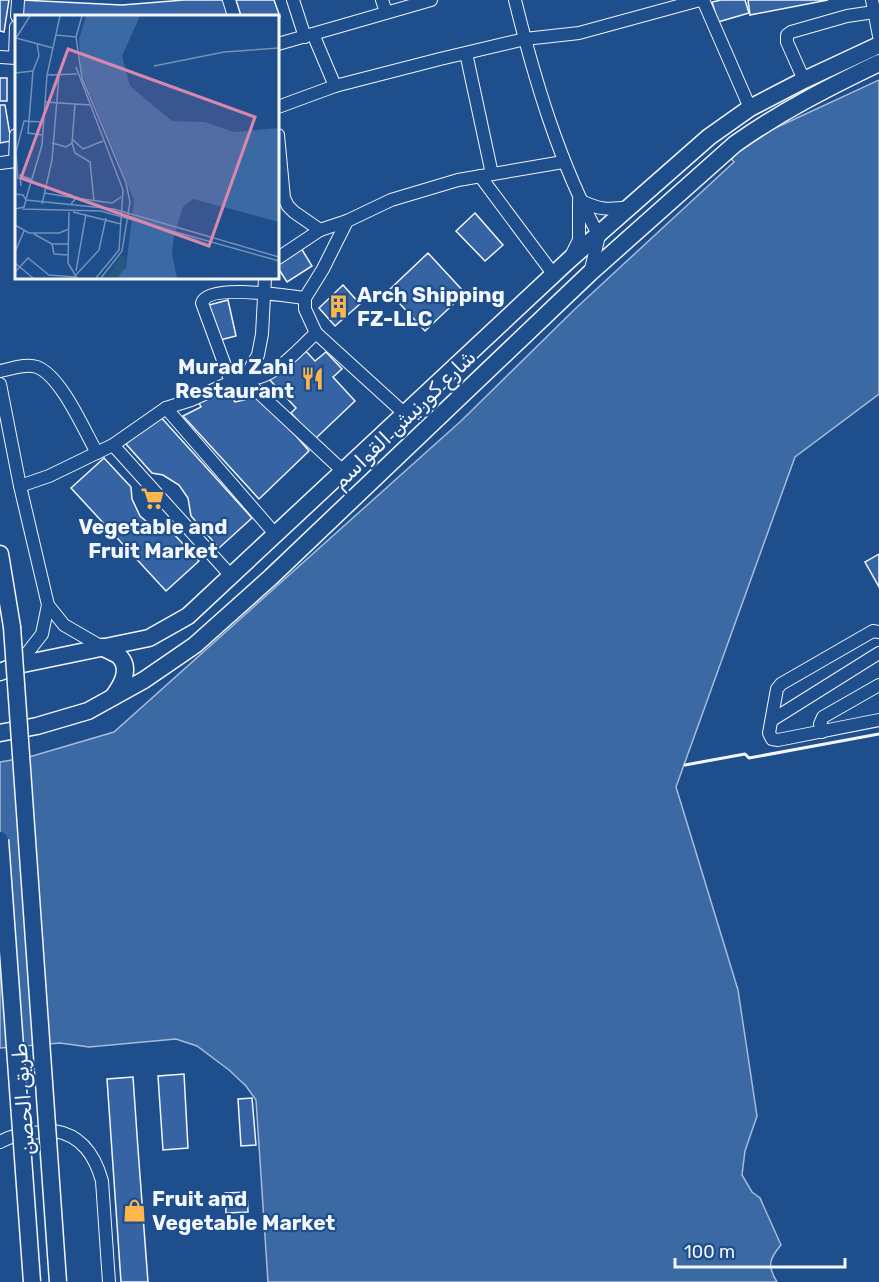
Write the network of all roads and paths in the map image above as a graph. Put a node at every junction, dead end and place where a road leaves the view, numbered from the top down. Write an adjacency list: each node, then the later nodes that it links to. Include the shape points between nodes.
1 (18, 0): 9 (street)
2 (229, 0): 10 (street)
3 (293, 0): 11 (street)
4 (431, 0): 7 (street)
5 (515, 0): 13 (street)
6 (702, 0): 13 (street, via 579,33); 21 (street)
7 (384, 6): 11 (street)
8 (873, 6): 12 (street); 18 (street, via 787,35)
9 (17, 15)
10 (234, 15)
11 (309, 35): 14 (street); 19 (street)
12 (879, 36)
13 (525, 39): 16 (street); 24 (street)
14 (279, 44)
15 (879, 45): 18 (main road, شارع كورنيش القواسم)
16 (466, 53): 19 (street); 26 (street)
17 (879, 63): 34 (main road, شارع كورنيش القواسم, via 811,97 735,144)
18 (804, 80): 21 (main road, شارع كورنيش القواسم)
19 (335, 86): 20 (street)
20 (279, 107)
21 (750, 108): 28 (main road, شارع كورنيش القواسم, via 709,137)
22 (279, 146): 30 (street, via 284,198 294,212)
23 (15, 161): 25 (street)
24 (563, 162): 26 (street); 27 (street)
25 (0, 163)
26 (486, 175): 29 (street, via 391,200); 35 (street)
27 (579, 200): 28 (street, via 607,210); 31 (street); 33 (street, via 579,240)
28 (630, 207): 31 (main road, شارع كورنيش القواسم)
29 (347, 221): 30 (street); 38 (street)
30 (320, 230): 32 (street)
31 (599, 236): 33 (main road, شارع كورنيش القواسم); 34 (street)
32 (279, 257)
33 (568, 261): 35 (main road, شارع كورنيش القواسم)
34 (590, 273): 60 (main road, شارع كورنيش القواسم, via 195,645)
35 (554, 274): 45 (main road, شارع كورنيش القواسم)
36 (265, 279): 37 (street)
37 (263, 294): 38 (street); 41 (street, via 258,355); 42 (street, via 209,294 203,298)
38 (305, 298): 39 (street, via 305,309)
39 (316, 333): 41 (street, via 273,370 255,380); 45 (street)
40 (0, 371): 47 (street, via 29,365 44,371 62,389)
41 (244, 379): 42 (street); 48 (street)
42 (231, 382): 44 (street)
43 (0, 384): 49 (street)
44 (166, 408): 46 (street); 50 (street)
45 (405, 414): 48 (main road, شارع كورنيش القواسم)
46 (113, 445): 47 (street); 52 (street)
47 (97, 453): 49 (street)
48 (344, 472): 50 (main road, شارع كورنيش القواسم)
49 (20, 486): 53 (street)
50 (276, 535): 52 (main road, شارع كورنيش القواسم)
51 (0, 554): 68 (main road, طريق الحصن, bridge, via 12,627)
52 (232, 577): 55 (main road, شارع كورنيش القواسم, via 188,616 149,638)
53 (48, 605): 55 (street, via 64,625); 57 (street, via 42,633)
54 (879, 632): 61 (street, via 873,631 781,684)
55 (102, 647): 57 (main road, شارع كورنيش القواسم); 60 (main road, via 119,656 125,673)
56 (879, 653): 61 (street)
57 (18, 665): 58 (main road, شارع كورنيش القواسم)
58 (0, 672)
59 (879, 685): 63 (street, via 823,717)
60 (111, 700): 64 (main road, شارع كورنيش القواسم, via 58,720)
61 (772, 720): 63 (street, via 769,733 775,740)
62 (879, 720): 63 (street)
63 (822, 732)
64 (0, 733)
65 (0, 840): 67 (main road, طريق الحصن, bridge)
66 (0, 1142): 69 (street, via 10,1136 53,1131 75,1138 91,1152 102,1181)
67 (32, 1282)
68 (58, 1282)
69 (109, 1282)

